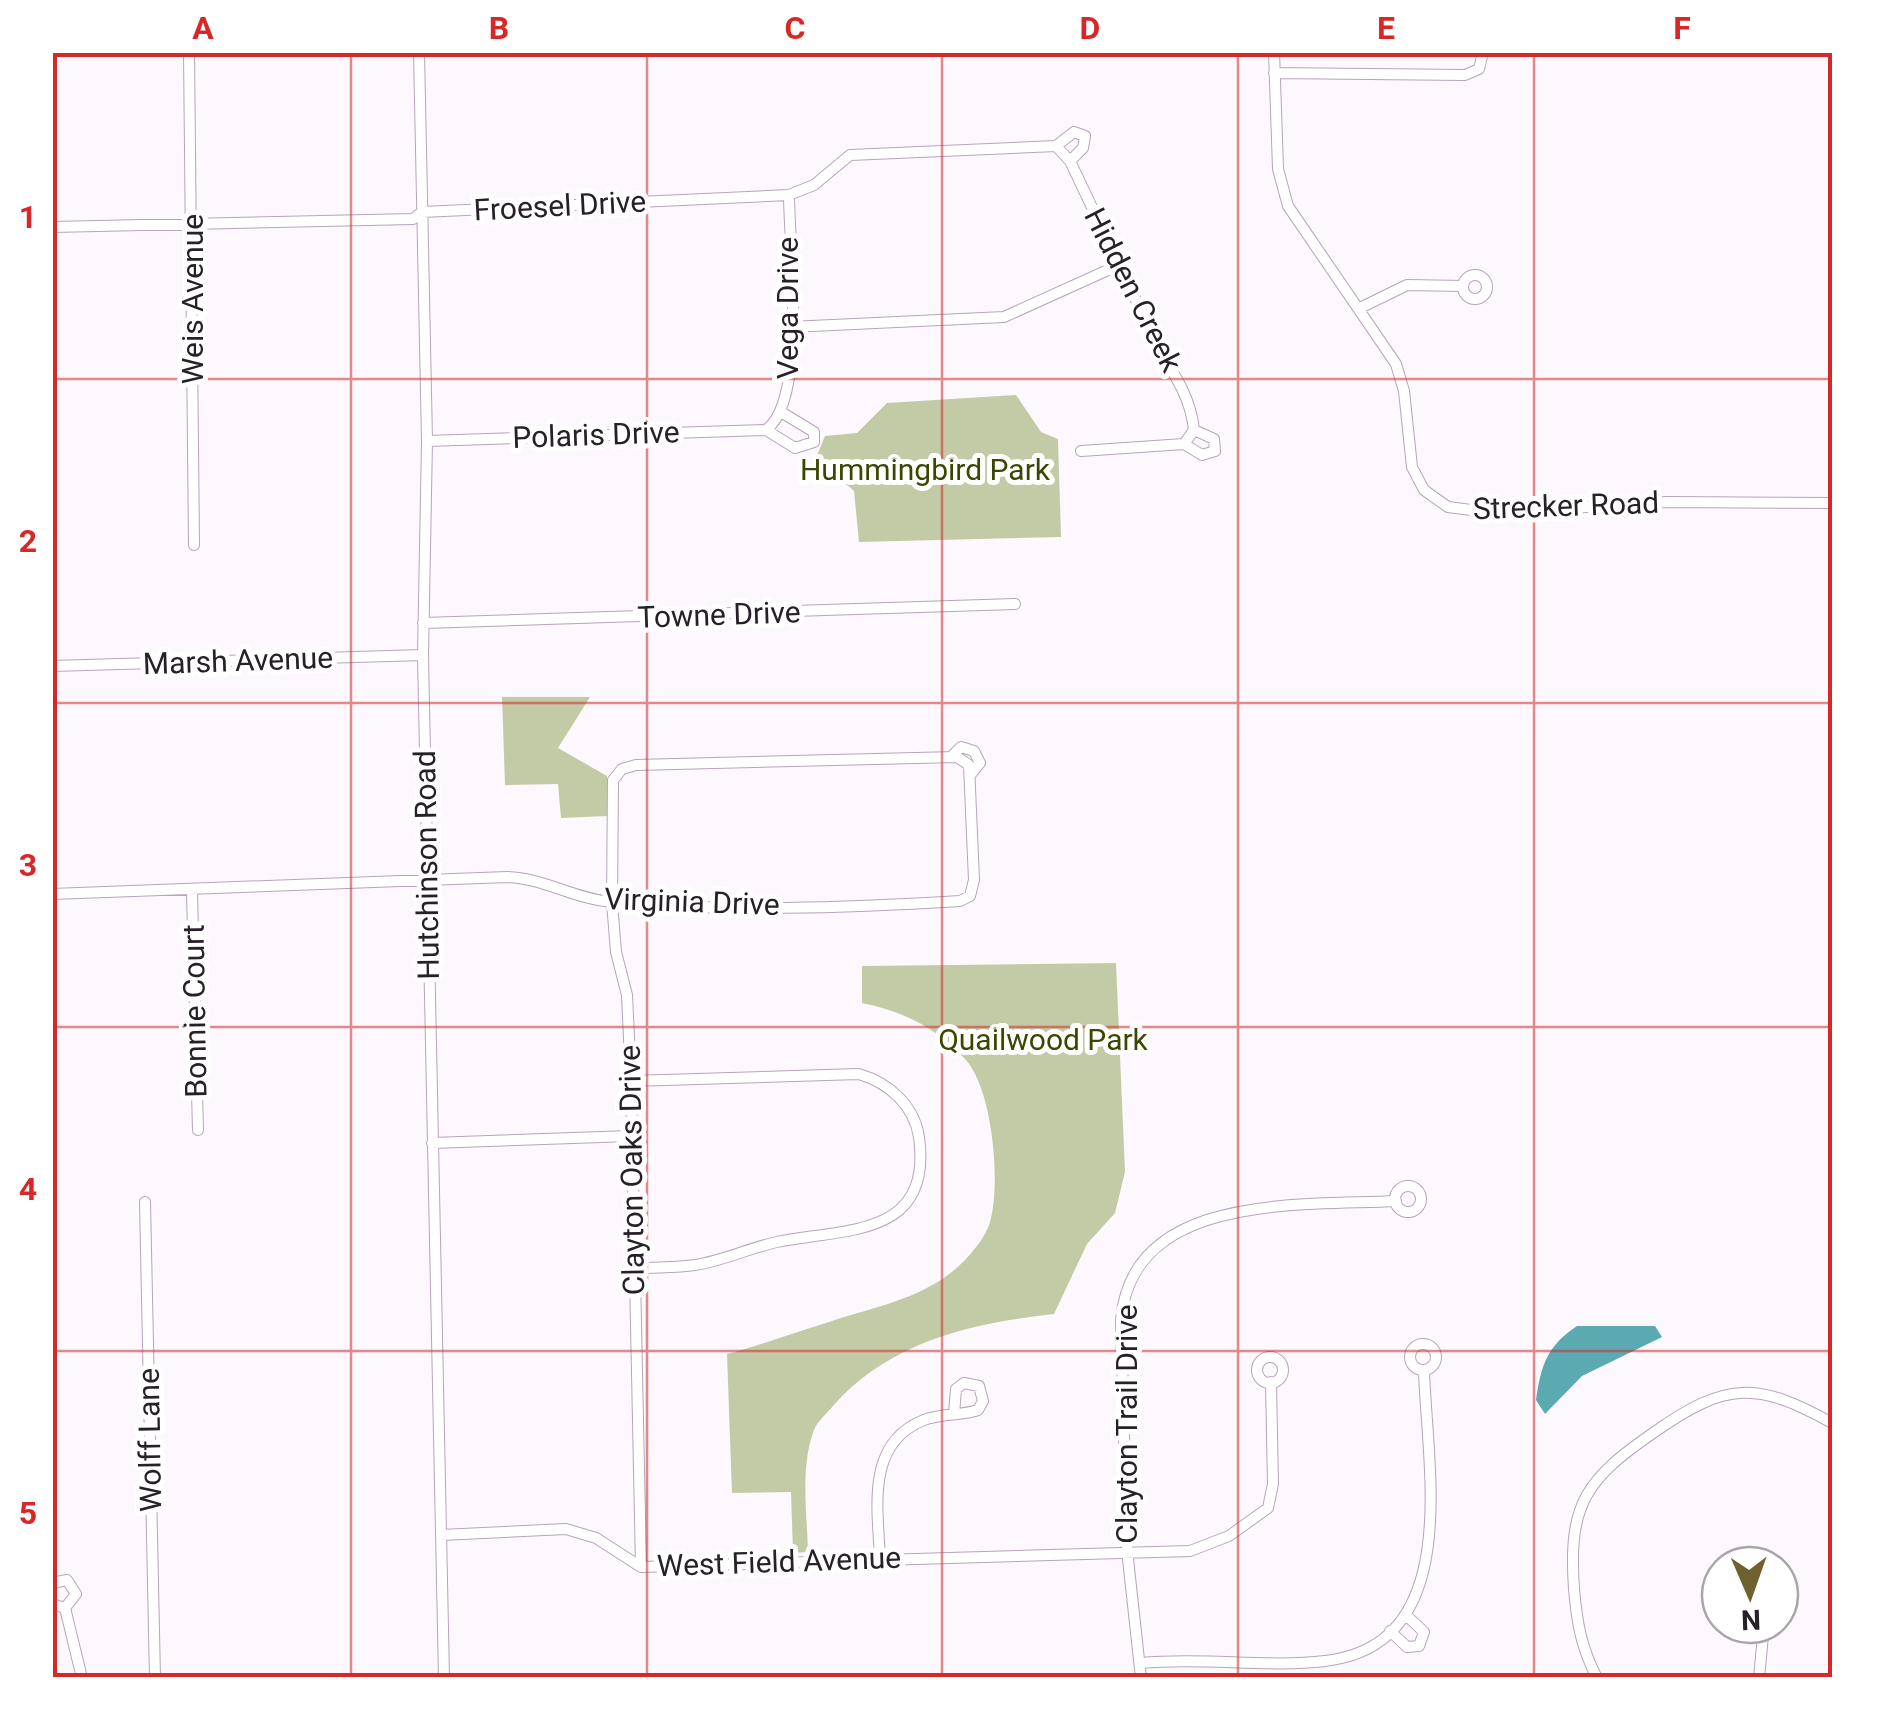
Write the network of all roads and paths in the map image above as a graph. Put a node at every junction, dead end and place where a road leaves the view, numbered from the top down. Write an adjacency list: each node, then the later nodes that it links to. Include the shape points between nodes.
1 (189, 52): 10 (street, Weis Avenue)
2 (419, 52): 9 (street, Hutchinson Road)
3 (1274, 52): 5 (street, Strecker Road)
4 (1482, 52): 5 (street, via 1479,69 1465,75)
5 (1274, 73): 14 (street, Strecker Road, via 1278,169 1288,206)
6 (1056, 146): 7 (street, Hidden Creek); 7 (street, Froesel Drive, via 1074,132 1085,136 1084,148); 8 (street, Froesel Drive, via 850,155)
7 (1070, 162): 12 (street, Hidden Creek)
8 (788, 196): 9 (street, Froesel Drive); 15 (street, Vega Drive)
9 (422, 212): 10 (street, Froesel Drive, via 413,219); 18 (street, Hutchinson Road)
10 (192, 224): 11 (street, Froesel Drive); 21 (street, Weis Avenue)
11 (52, 226)
12 (1120, 265): 15 (street, via 1004,317); 19 (street, Hidden Creek, via 1191,410 1189,438)
13 (1463, 286): 14 (street, via 1408,285)
14 (1360, 308): 20 (street, Strecker Road, via 1396,364 1416,479 1448,507 1494,513 1667,502)
15 (790, 327): 16 (street, Vega Drive, via 790,386)
16 (780, 415): 17 (street); 17 (street, Polaris Drive, via 814,432 814,442 795,448)
17 (766, 430): 18 (street, Polaris Drive)
18 (426, 441): 23 (street, Hutchinson Road)
19 (1082, 451)
20 (1832, 504)
21 (194, 545)
22 (1014, 604): 23 (street, Towne Drive)
23 (424, 623): 24 (street, Hutchinson Road)
24 (423, 655): 25 (street, Marsh Avenue); 27 (street, Hutchinson Road)
25 (52, 666)
26 (616, 776): 30 (street, Clayton Oaks Drive); 30 (street, Virginia Drive, via 636,765 952,757 969,765 971,774 974,880 970,896 960,902)
27 (427, 883): 28 (street, Virginia Drive); 30 (street, Virginia Drive, via 526,878); 34 (street, Hutchinson Road)
28 (192, 892): 29 (street, Virginia Drive); 32 (street, Bonnie Court)
29 (52, 894)
30 (612, 902): 31 (street, Clayton Oaks Drive, via 627,995)
31 (631, 1081): 33 (street, Clayton Oaks Drive); 37 (street, via 859,1074 902,1101 918,1129 920,1149 915,1185 882,1224 772,1243 692,1266)
32 (198, 1130)
33 (630, 1136): 34 (street); 37 (street, Clayton Oaks Drive)
34 (432, 1143): 42 (street, Hutchinson Road)
35 (1396, 1201): 43 (street, Clayton Trail Drive, via 1257,1208 1224,1216 1168,1236 1141,1264 1127,1286 1120,1320)
36 (146, 1202): 54 (street, Wolff Lane)
37 (634, 1269): 45 (street, Clayton Oaks Drive)
38 (1424, 1371): 49 (street, via 1429,1552)
39 (1270, 1382): 43 (street, West Field Avenue, via 1268,1508 1204,1548)
40 (954, 1414): 40 (street, via 982,1406 979,1386 956,1389); 44 (street, via 919,1422 884,1457 876,1488)
41 (1832, 1422): 57 (street, via 1775,1396 1726,1394 1697,1402 1613,1460 1578,1510 1571,1543 1577,1630)
42 (441, 1535): 45 (street, West Field Avenue, via 566,1529 596,1538); 55 (street, Hutchinson Road)
43 (1127, 1550): 44 (street, West Field Avenue); 52 (street, Clayton Trail Drive)
44 (880, 1559): 45 (street, West Field Avenue)
45 (641, 1567)
46 (52, 1584): 48 (street, via 67,1580 76,1589)
47 (52, 1604): 48 (street)
48 (66, 1608): 53 (street)
49 (1408, 1616): 50 (street); 50 (street, via 1424,1632 1418,1646 1407,1647)
50 (1390, 1631): 52 (street, via 1360,1652 1320,1662)
51 (1762, 1645): 58 (street)
52 (1141, 1663): 56 (street, Clayton Trail Drive)
53 (82, 1678)
54 (156, 1678)
55 (444, 1678)
56 (1140, 1678)
57 (1597, 1678)
58 (1759, 1678)

